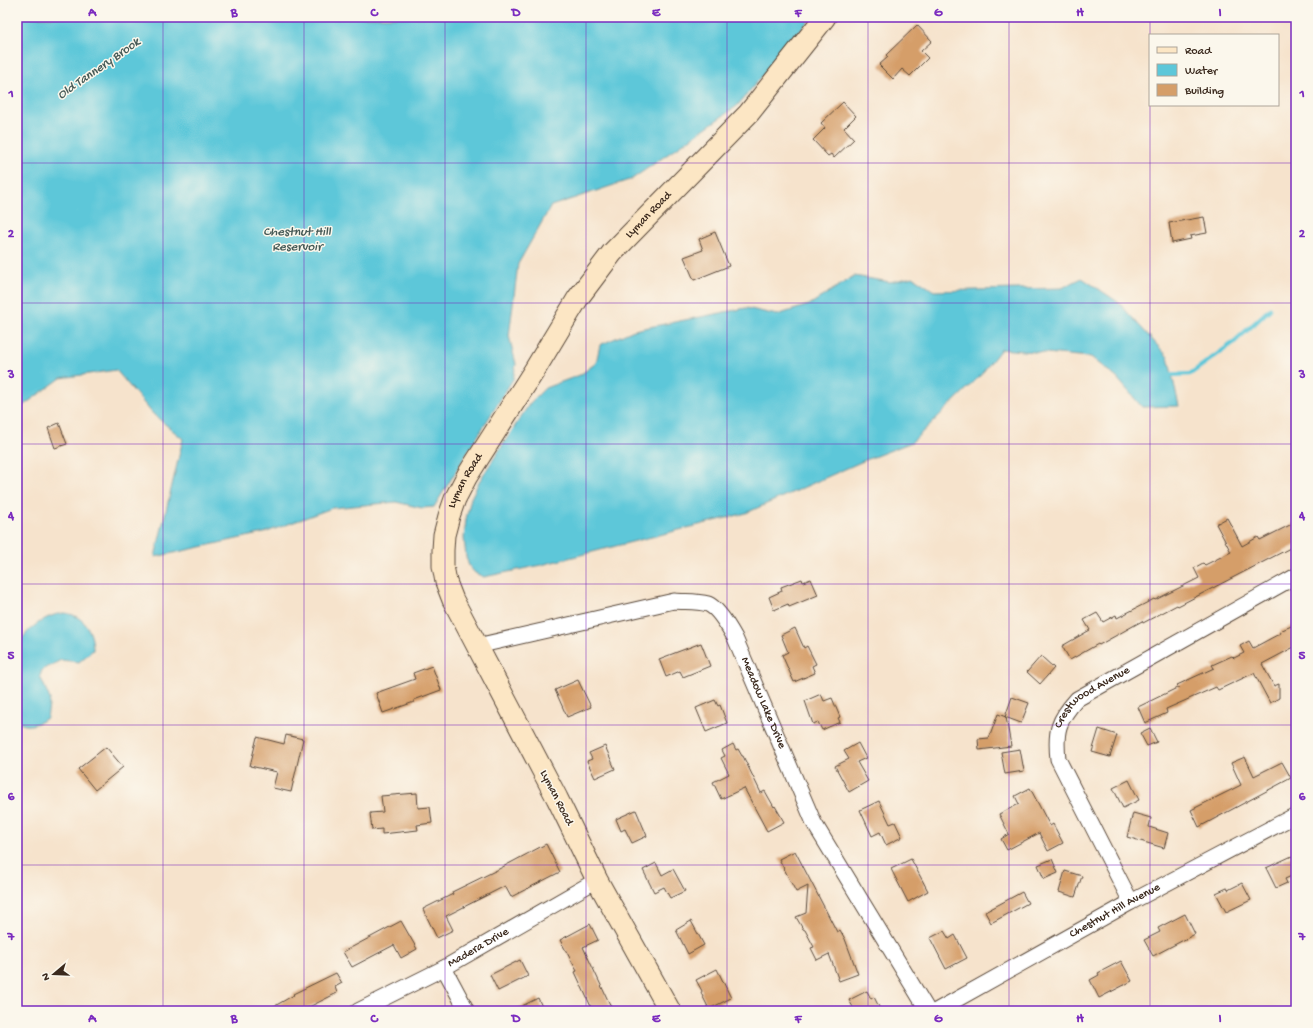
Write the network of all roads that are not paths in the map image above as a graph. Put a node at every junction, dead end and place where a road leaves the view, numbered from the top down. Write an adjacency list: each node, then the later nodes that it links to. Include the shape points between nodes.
1 (825, 17): 3 (street, Lyman Road, via 749,113 622,242 595,274 467,476 449,516 444,535 443,566 453,600)
2 (1296, 576): 6 (street, Crestwood Avenue, via 1077,699 1066,712 1058,728 1058,760)
3 (477, 646): 5 (street, Lyman Road); 11 (street, Meadow Lake Drive, via 674,601 710,605 735,638 814,823)
4 (1296, 815): 6 (street, Chestnut Hill Avenue)
5 (597, 880): 7 (street, Madera Drive); 10 (street, Lyman Road)
6 (1131, 902): 12 (street, Chestnut Hill Avenue)
7 (444, 968): 8 (street, Madera Drive); 9 (street)
8 (358, 1011)
9 (467, 1011)
10 (670, 1011)
11 (928, 1011)
12 (936, 1011)

